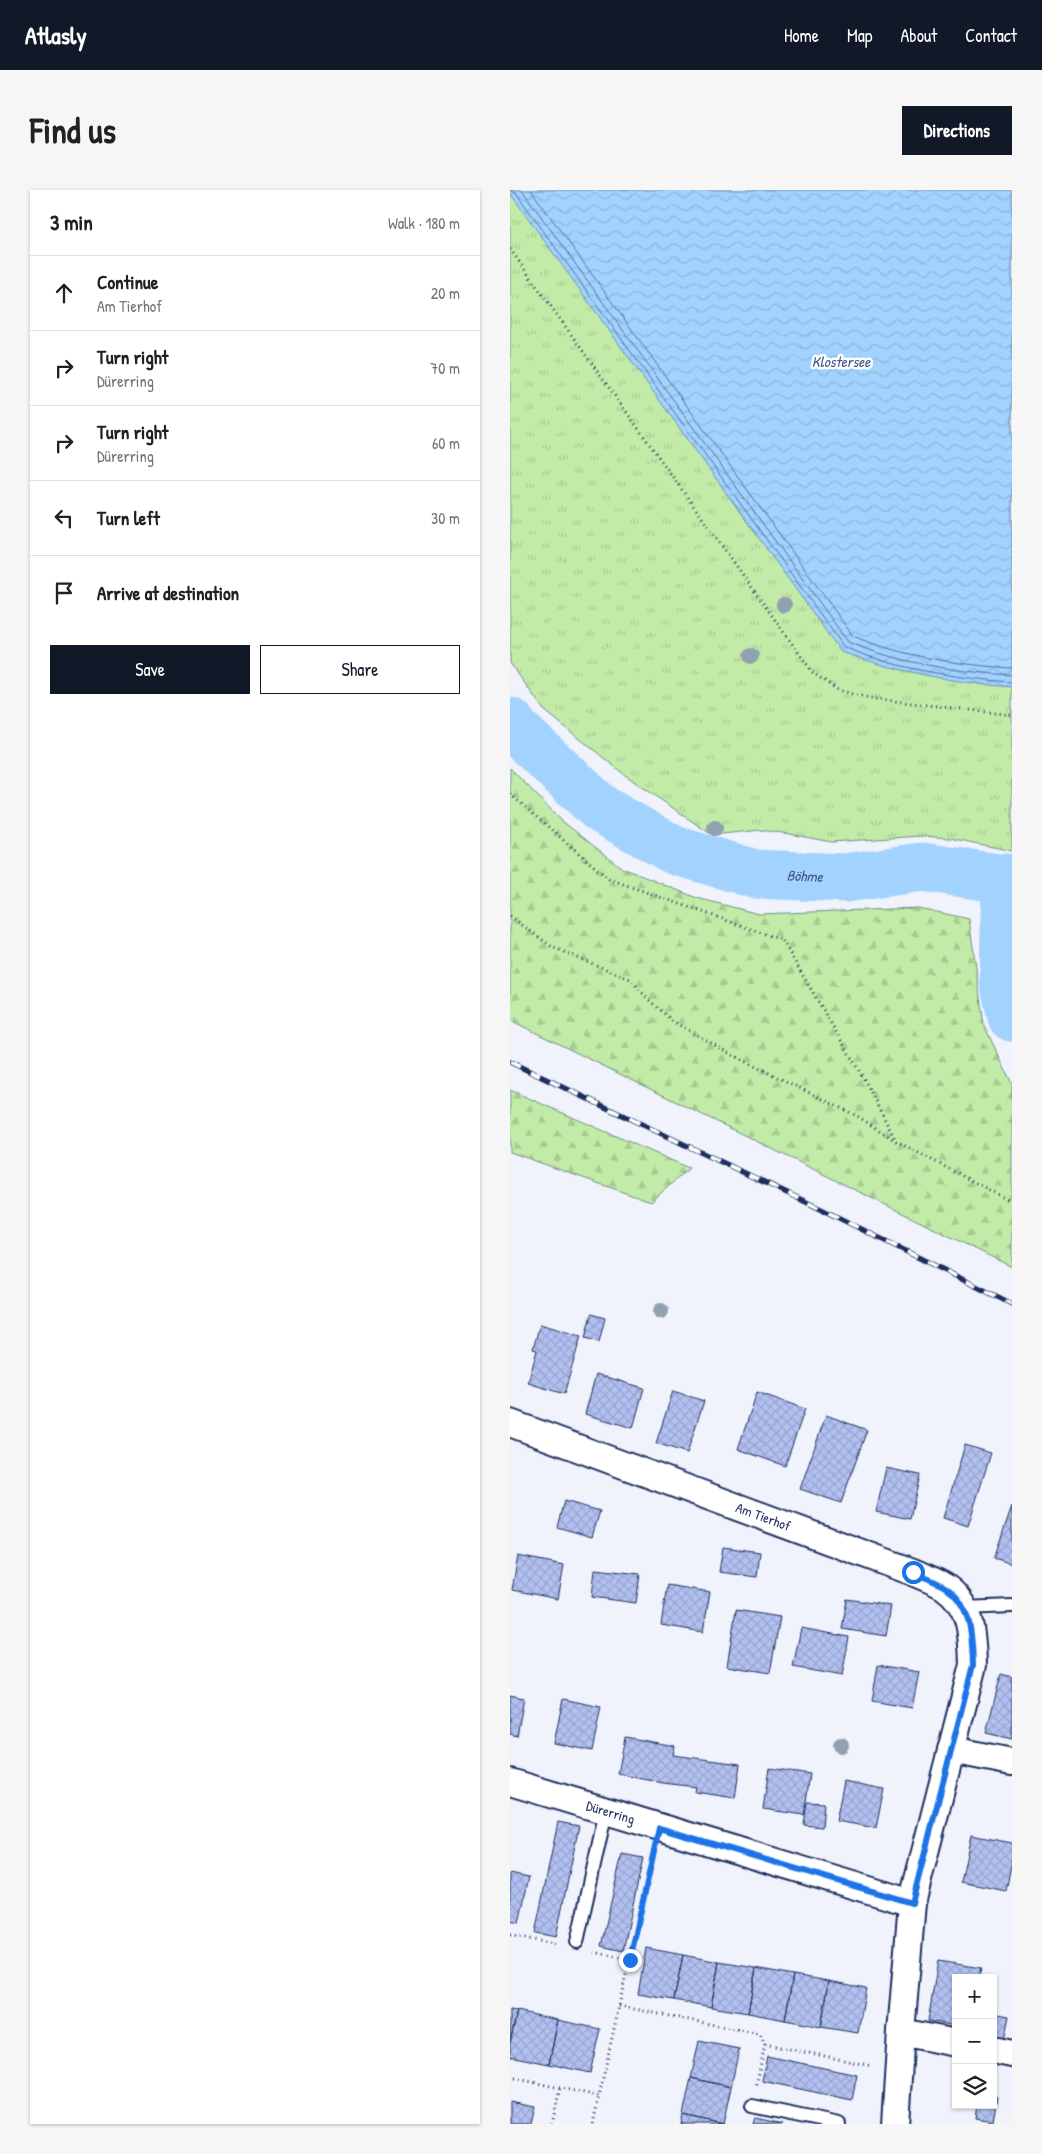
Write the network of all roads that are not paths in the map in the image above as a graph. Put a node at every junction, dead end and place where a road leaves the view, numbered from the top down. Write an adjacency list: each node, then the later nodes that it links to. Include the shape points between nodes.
1 (510, 1423): 3 (street, Am Tierhof, via 913,1572 946,1587)
2 (1012, 1606): 3 (lane)
3 (965, 1608): 4 (street, via 972,1632 973,1665)
4 (951, 1750): 5 (street); 8 (street)
5 (1012, 1762)
6 (510, 1782): 7 (street, Dürerring)
7 (606, 1811): 8 (street, Dürerring); 9 (lane)
8 (912, 1903): 10 (street)
9 (577, 1942)
10 (900, 2032): 11 (street); 16 (street)
11 (952, 2042)
12 (997, 2051): 13 (street)
13 (1012, 2054)
14 (752, 2106): 15 (lane)
15 (839, 2124)
16 (895, 2124)

